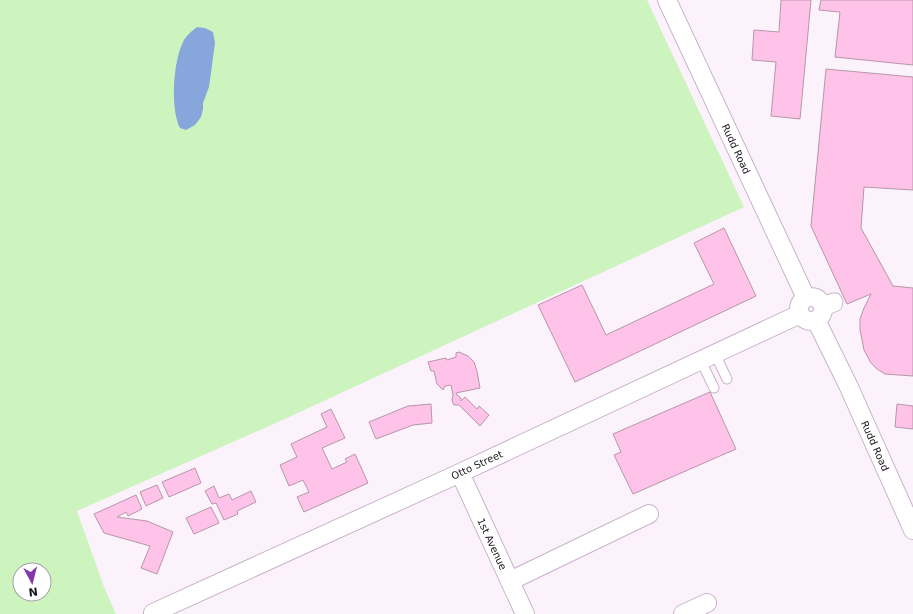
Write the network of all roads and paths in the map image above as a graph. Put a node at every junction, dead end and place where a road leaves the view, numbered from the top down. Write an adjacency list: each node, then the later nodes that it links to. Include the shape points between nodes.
1 (667, 0): 2 (street, Rudd Road)
2 (813, 309): 3 (street, Otto Street); 8 (street, Rudd Road)
3 (708, 357): 4 (lane); 5 (lane); 6 (street, Otto Street)
4 (727, 379)
5 (714, 388)
6 (460, 473): 9 (street, 1st Avenue); 11 (street, Otto Street)
7 (649, 514): 9 (street)
8 (913, 530)
9 (510, 580): 12 (street, 1st Avenue)
10 (707, 603): 13 (street)
11 (153, 612)
12 (525, 614)
13 (683, 614)

